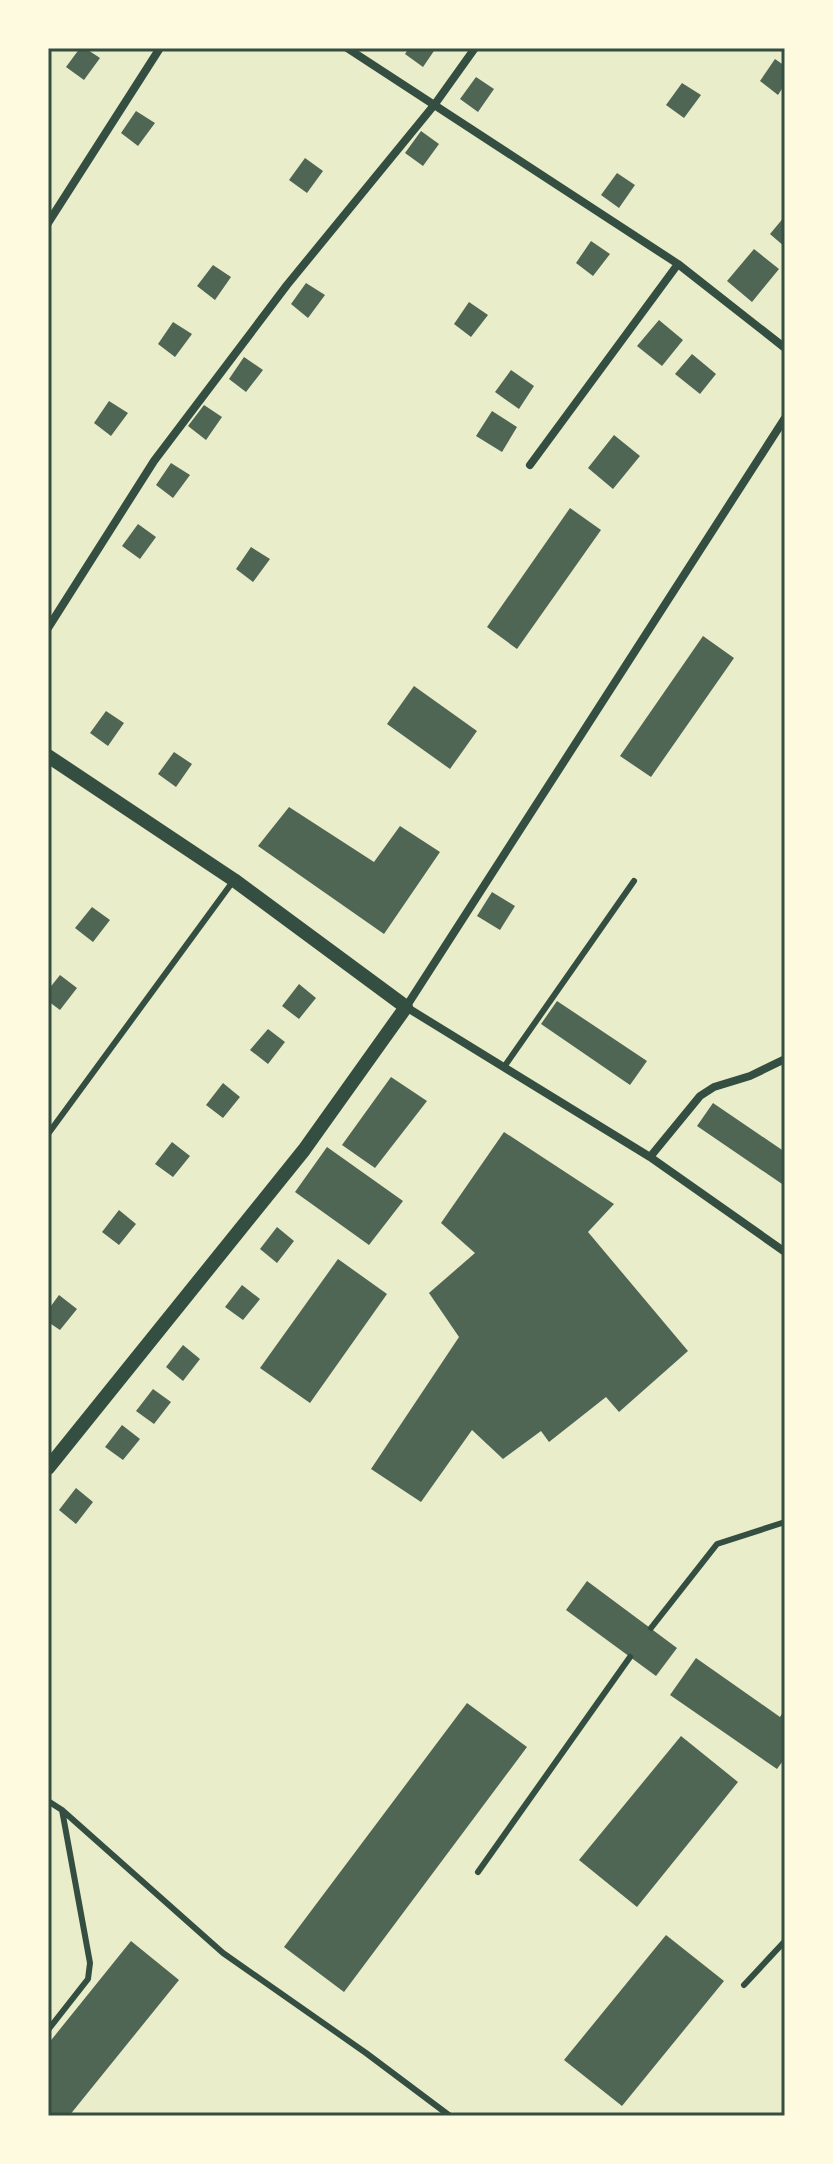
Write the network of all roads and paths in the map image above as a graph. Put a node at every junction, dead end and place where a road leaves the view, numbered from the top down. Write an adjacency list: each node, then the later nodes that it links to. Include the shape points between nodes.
1 (160, 48): 5 (street)
2 (347, 48): 4 (street)
3 (475, 48): 4 (street)
4 (435, 104): 6 (street); 10 (street, via 287,285 154,461)
5 (48, 223)
6 (678, 264): 7 (street); 9 (street)
7 (785, 348)
8 (785, 418): 14 (street)
9 (530, 465)
10 (48, 628)
11 (48, 756): 12 (street)
12 (234, 880): 14 (street); 17 (lane)
13 (634, 881): 16 (lane)
14 (406, 1007): 16 (street); 20 (street, via 304,1150)
15 (785, 1059): 18 (street, via 700,1096)
16 (504, 1067): 18 (street)
17 (48, 1134)
18 (650, 1157): 19 (street)
19 (785, 1252)
20 (48, 1468)
21 (785, 1522): 22 (lane, via 717,1544)
22 (651, 1628)
23 (630, 1657): 26 (lane)
24 (48, 1801): 25 (lane)
25 (62, 1810): 29 (lane, via 90,1963 88,1979); 30 (lane, via 223,1953)
26 (478, 1872)
27 (785, 1941): 28 (lane)
28 (744, 1985)
29 (48, 2030)
30 (450, 2116)

